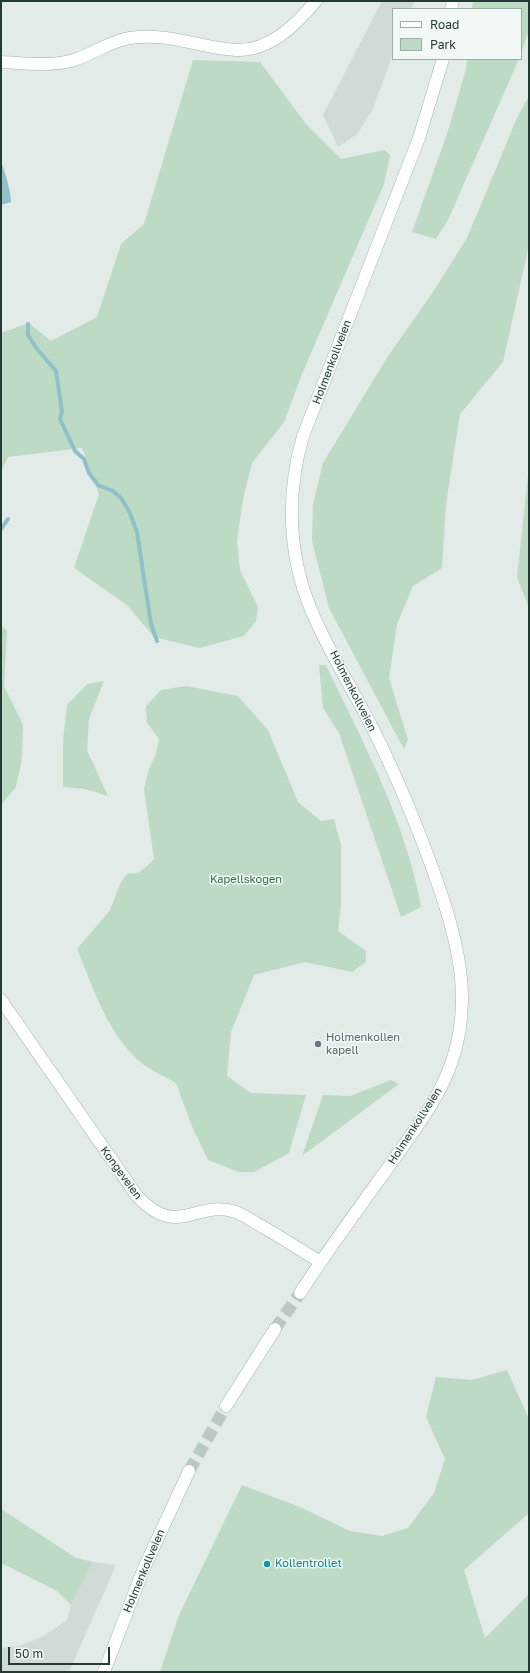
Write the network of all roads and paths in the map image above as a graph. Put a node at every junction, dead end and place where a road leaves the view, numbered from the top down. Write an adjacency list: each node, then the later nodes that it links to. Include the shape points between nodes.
1 (316, 1): 3 (main road, via 287,31 266,44 247,48 236,50 181,39 146,36 129,38 74,60 55,64)
2 (443, 60): 5 (main road, Holmenkollveien, via 419,138 306,427 296,468 291,511 294,551 312,612 400,787 446,909 462,973 462,1015 452,1062 434,1098)
3 (1, 61)
4 (1, 1000): 5 (main road, Kongeveien, via 137,1196 149,1209 157,1214 174,1217 220,1210 236,1213)
5 (320, 1262): 6 (main road, Holmenkollveien)
6 (300, 1293)
7 (275, 1330): 8 (main road)
8 (226, 1406)
9 (189, 1471): 10 (main road, Holmenkollveien, via 144,1568)
10 (104, 1672)

